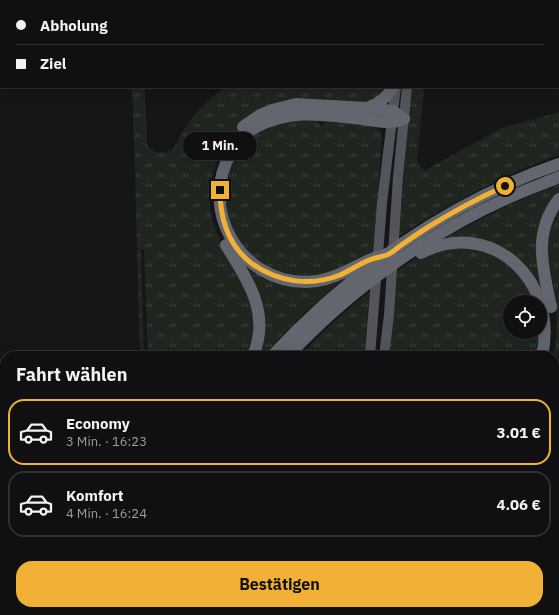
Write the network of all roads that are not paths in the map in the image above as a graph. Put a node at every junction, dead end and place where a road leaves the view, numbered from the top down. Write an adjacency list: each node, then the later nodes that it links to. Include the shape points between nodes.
1 (392, 88): 4 (highway, via 388,96 376,105)
2 (396, 88): 5 (main road)
3 (408, 88): 6 (main road)
4 (366, 108): 5 (highway); 12 (highway, via 296,104 272,110 260,115 238,131 220,159 213,180 214,216 222,237 251,287 258,307 259,334)
5 (392, 117): 6 (highway); 10 (highway, via 295,114 254,128 239,142 228,158 220,190 220,209 227,233 255,266 280,278 304,282 318,281 340,275 369,260); 15 (main road)
6 (404, 119): 16 (main road)
7 (559, 164): 10 (highway, via 472,202 429,226)
8 (559, 177): 11 (highway, via 482,211 437,235)
9 (559, 199): 18 (highway, via 548,218 542,241 542,268 552,309 553,338)
10 (388, 254): 13 (highway, via 334,296)
11 (404, 257): 14 (highway, via 340,306); 17 (highway, via 445,244 459,243 482,245 513,260 525,271 541,297 547,328)
12 (254, 351)
13 (277, 351)
14 (293, 351)
15 (370, 351)
16 (385, 351)
17 (543, 351)
18 (550, 351)

